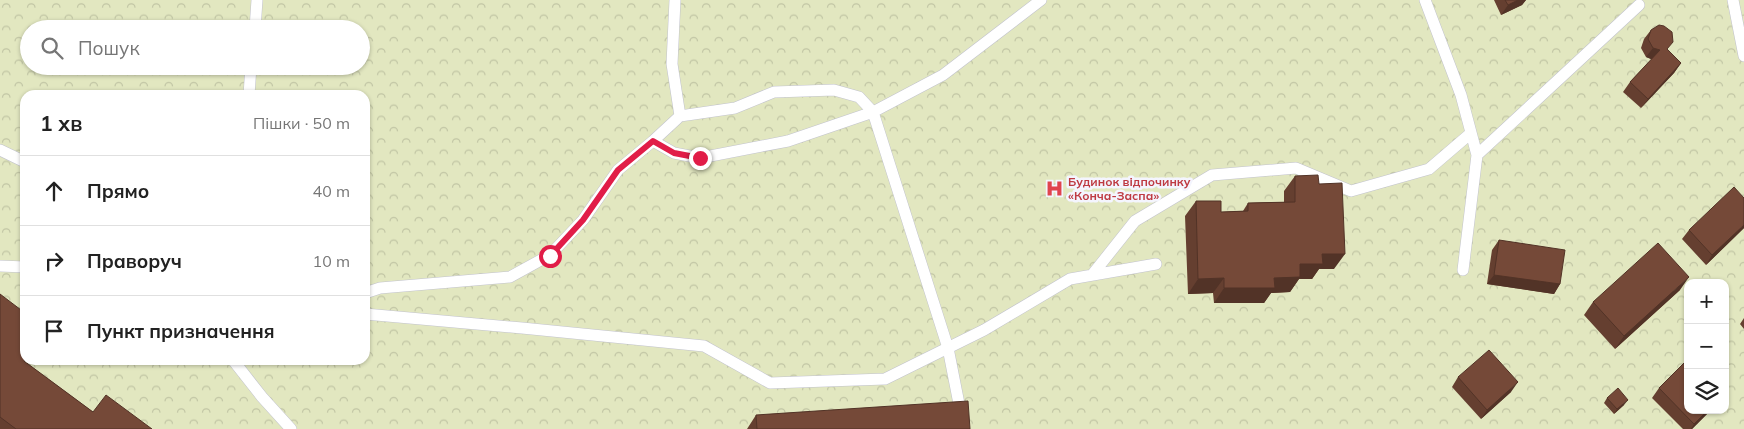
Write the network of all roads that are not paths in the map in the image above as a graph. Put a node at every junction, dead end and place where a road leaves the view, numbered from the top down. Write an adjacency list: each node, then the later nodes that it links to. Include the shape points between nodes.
1 (257, 0): 7 (lane)
2 (675, 0): 12 (lane, via 672,64)
3 (1041, 0): 11 (lane, via 943,75)
4 (1425, 0): 13 (lane)
5 (1733, 0): 8 (lane)
6 (1639, 5): 16 (lane)
7 (255, 20)
8 (1744, 56)
9 (251, 75): 10 (lane)
10 (250, 90)
11 (873, 112): 12 (lane, via 859,97 834,90 774,92 735,108); 14 (lane, via 788,141 700,158 674,153); 25 (lane)
12 (680, 116): 14 (lane)
13 (1471, 132): 16 (lane); 22 (lane, via 1429,169 1351,192 1296,168 1212,175 1135,221)
14 (653, 141): 23 (lane, via 618,170 583,220 550,256 510,277)
15 (0, 150): 17 (lane)
16 (1477, 155): 21 (lane)
17 (20, 160)
18 (1156, 264): 22 (lane)
19 (0, 266): 20 (lane)
20 (20, 268)
21 (1463, 270)
22 (1092, 275): 25 (lane, via 1070,279)
23 (370, 291)
24 (370, 314): 25 (lane, via 704,346 770,383 885,379)
25 (948, 348): 27 (lane)
26 (237, 365): 28 (lane)
27 (961, 414)
28 (292, 429)

